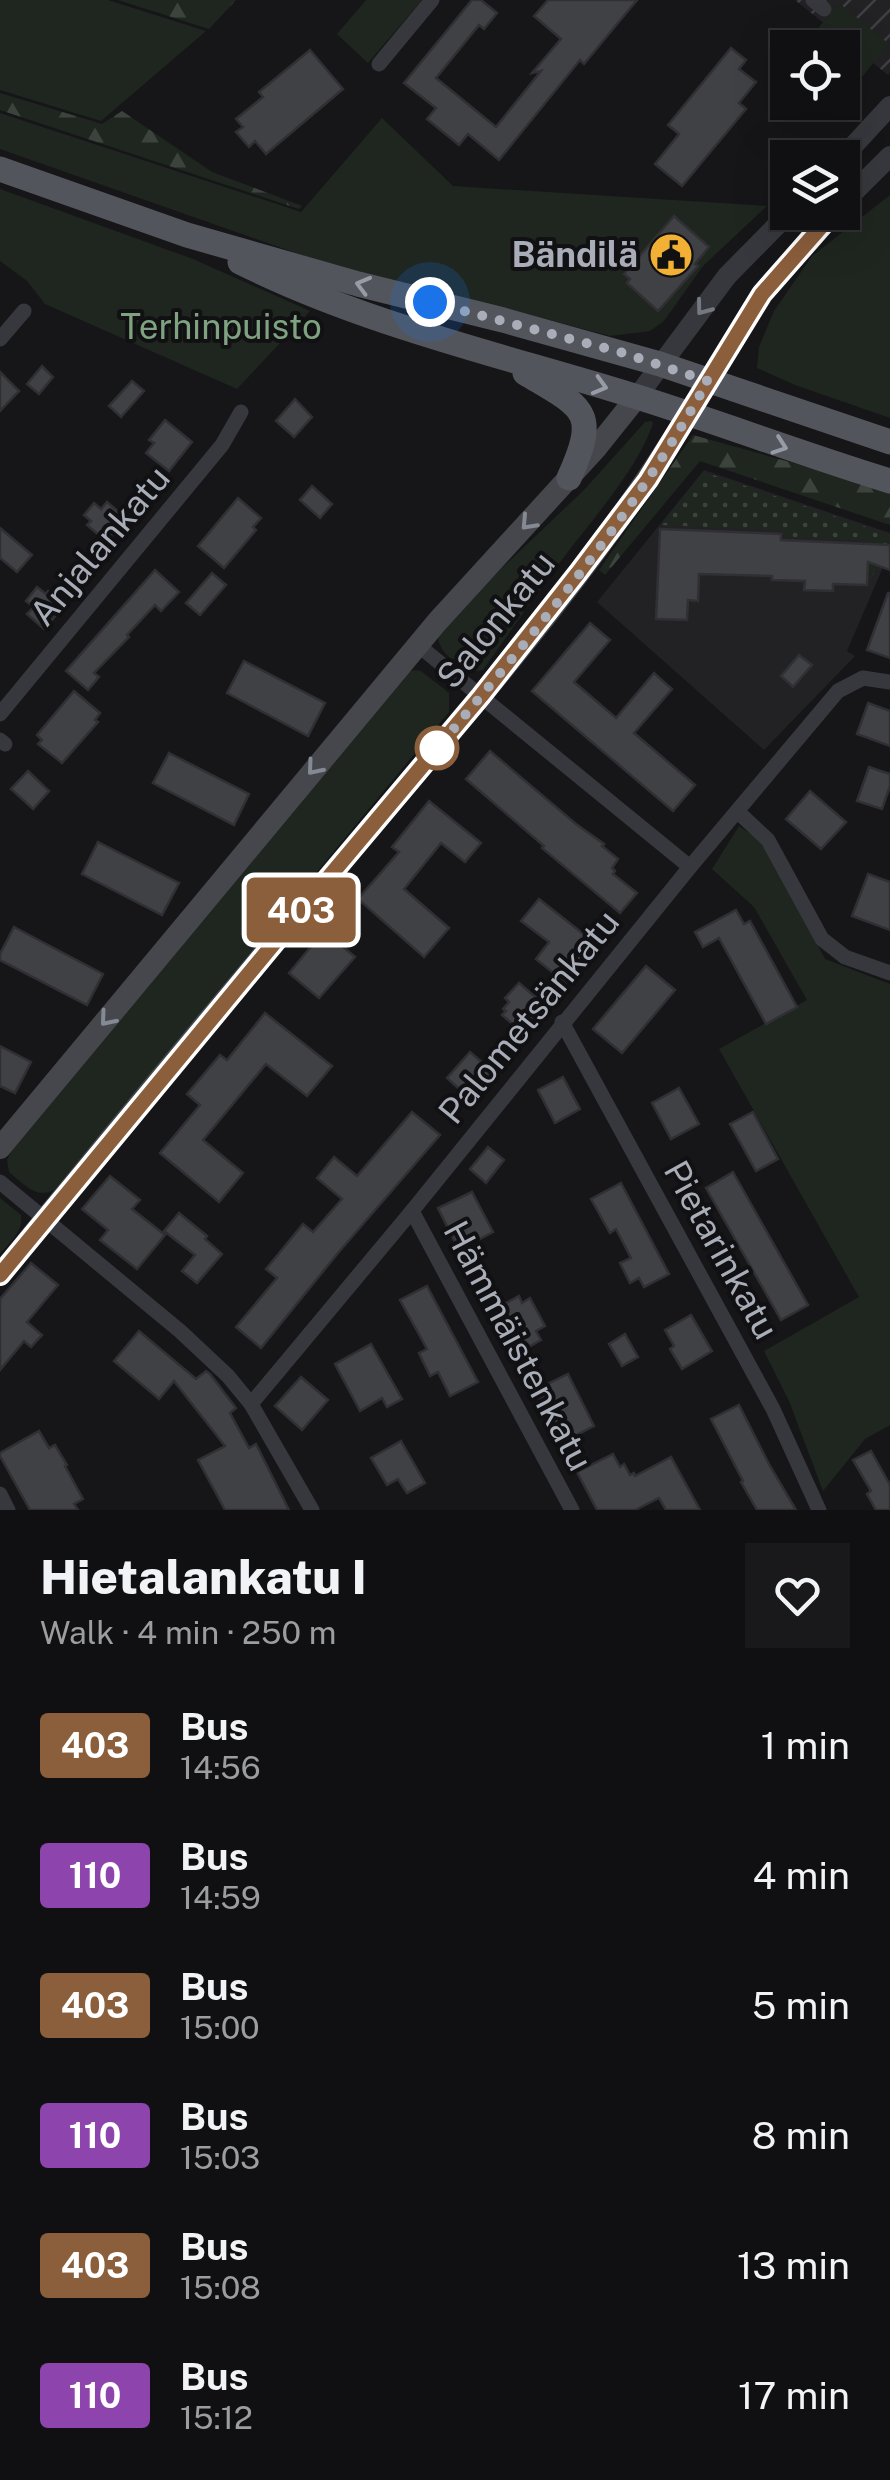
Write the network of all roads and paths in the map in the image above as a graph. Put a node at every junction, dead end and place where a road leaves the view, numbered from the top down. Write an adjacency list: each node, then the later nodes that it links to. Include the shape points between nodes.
1 (432, 0): 2 (street)
2 (379, 64)
3 (890, 106): 4 (street)
4 (859, 140)
5 (890, 156): 7 (street)
6 (0, 169): 10 (main road)
7 (860, 186)
8 (772, 230): 14 (street, one-way to 14, via 727,276)
9 (818, 230): 15 (street, via 762,294)
10 (187, 235): 13 (main road, via 347,308); 14 (main road, one-way to 10)
11 (24, 311): 12 (street)
12 (0, 339)
13 (495, 356): 16 (main road, one-way to 16); 20 (main road, via 579,410 586,434)
14 (660, 364): 15 (main road); 16 (street)
15 (708, 381): 18 (street); 19 (main road)
16 (637, 397): 18 (main road); 20 (main road, Salonkatu)
17 (240, 412): 25 (street, Anjalankatu, via 222,445)
18 (688, 415): 21 (main road, one-way to 21); 24 (main road, Salonkatu, via 621,517)
19 (890, 442)
20 (569, 478): 22 (main road, Salonkatu, one-way to 22)
21 (890, 482)
22 (418, 645): 24 (street); 30 (main road, Salonkatu, one-way to 30)
23 (890, 682): 26 (street, Palometsänkatu, via 862,678 838,691)
24 (481, 696): 27 (street); 33 (main road, Salonkatu)
25 (0, 714)
26 (738, 812): 27 (street, Palometsänkatu); 28 (street, via 768,840 822,939)
27 (690, 867): 29 (street, Palometsänkatu)
28 (890, 973)
29 (562, 1022): 32 (street, Palometsänkatu); 40 (street, Pietarinkatu, via 764,1392)
30 (0, 1148)
31 (0, 1182): 33 (street)
32 (412, 1211): 35 (street, Palometsänkatu); 39 (street, Hämmäistenkatu)
33 (46, 1218): 34 (main road, Salonkatu); 35 (street, via 180,1330)
34 (0, 1275)
35 (251, 1404): 38 (street)
36 (0, 1494): 37 (street)
37 (8, 1510)
38 (312, 1510)
39 (572, 1510)
40 (819, 1510)

